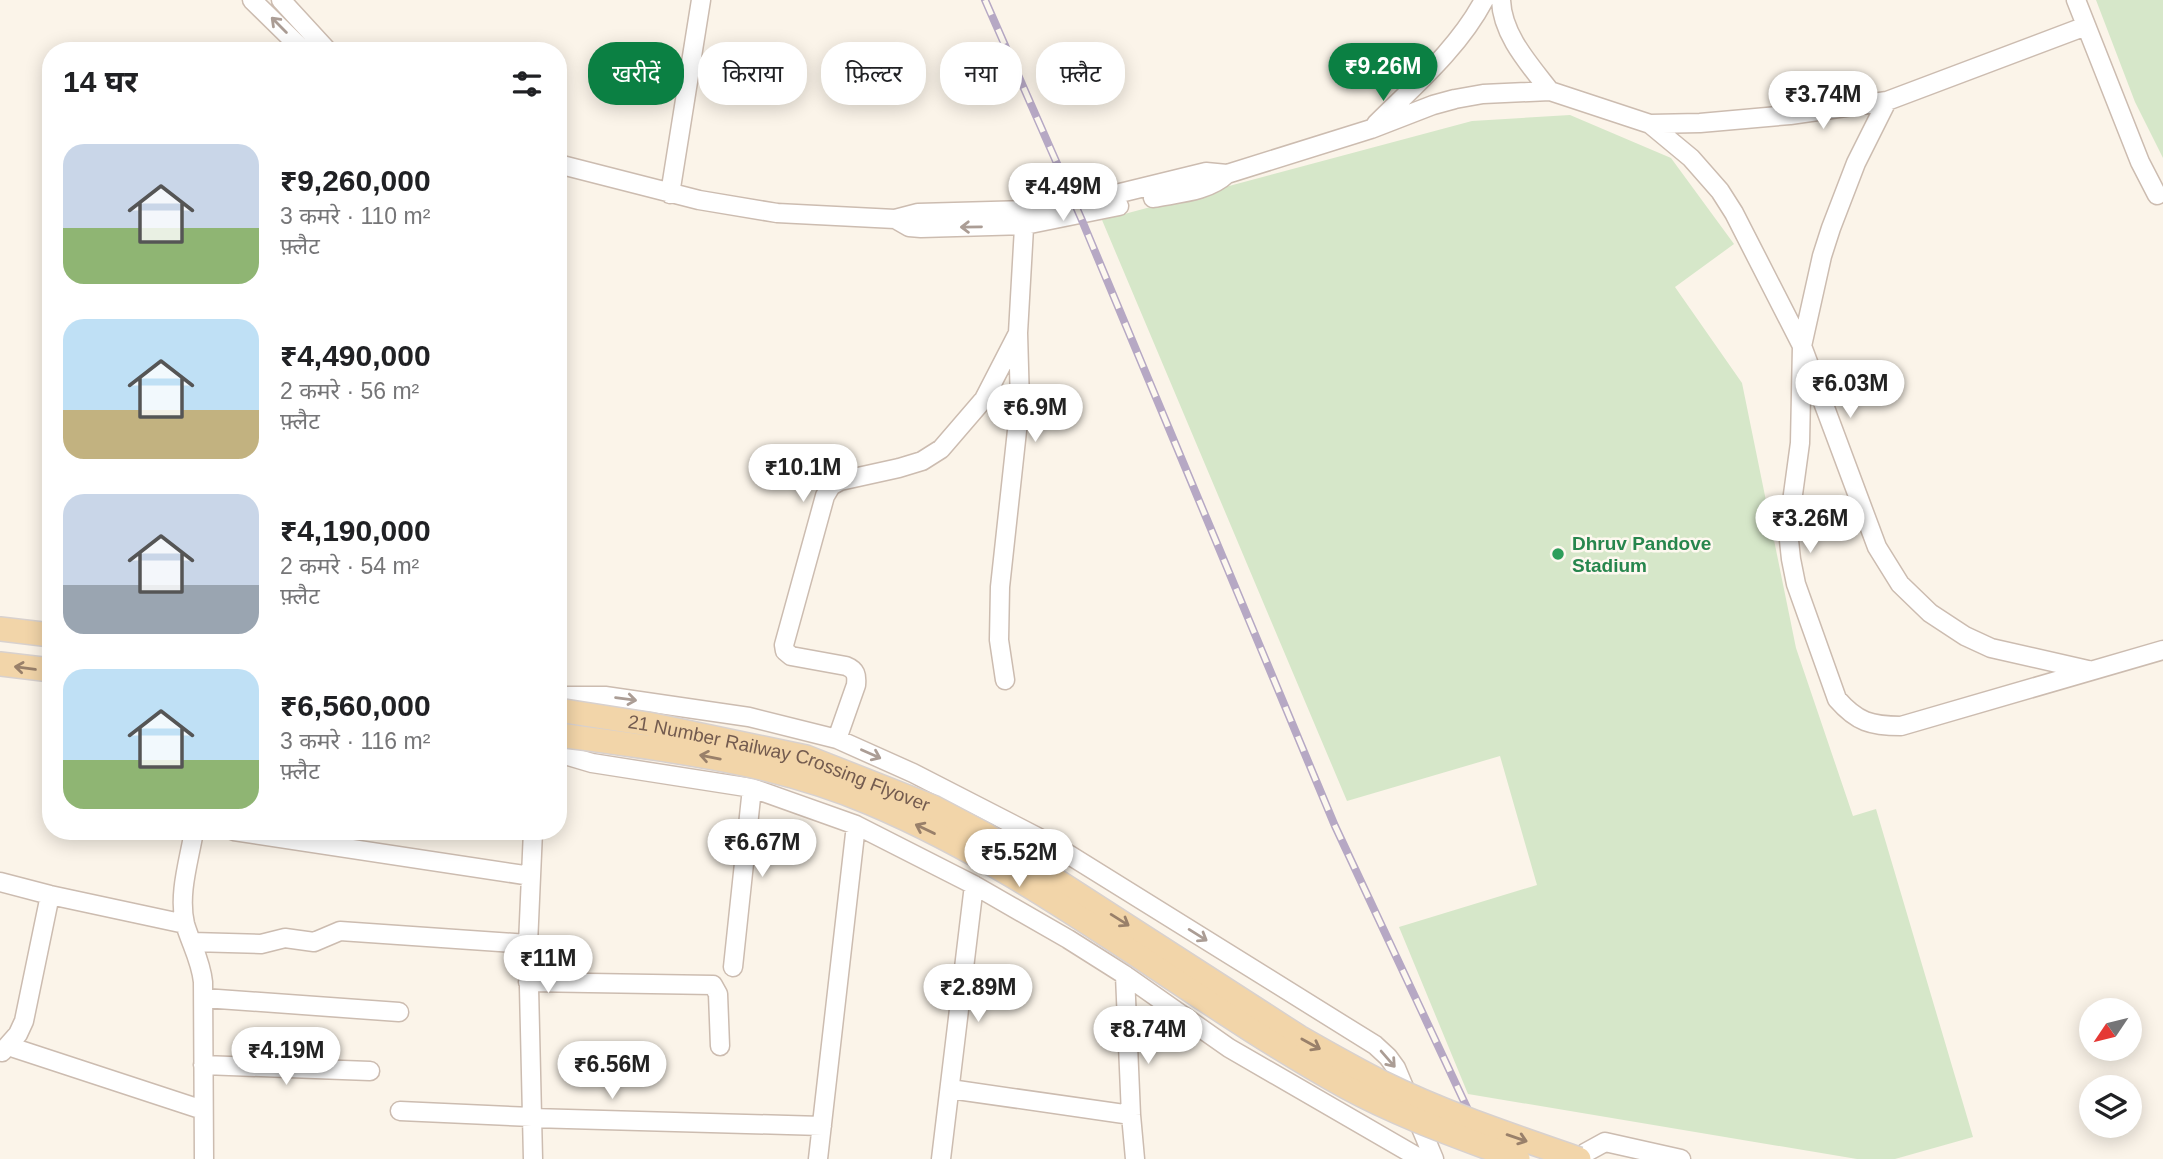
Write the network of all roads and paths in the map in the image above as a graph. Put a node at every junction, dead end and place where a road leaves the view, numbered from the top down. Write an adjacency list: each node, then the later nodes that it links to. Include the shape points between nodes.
1 (252, 0): 8 (street, one-way to 1)
2 (281, 0): 9 (street)
3 (701, 0): 15 (street)
4 (1484, 0): 13 (street, via 1437,63)
5 (1501, 0): 10 (street, via 1509,32)
6 (2076, 0): 7 (street)
7 (2086, 26): 11 (street); 16 (street)
8 (295, 42)
9 (320, 42)
10 (1550, 91): 12 (street); 13 (street, via 1455,99)
11 (1887, 101): 12 (street, via 1739,120); 19 (street, via 1831,228)
12 (1650, 124): 19 (street, via 1691,158 1720,191)
13 (1371, 128): 17 (street, via 1227,174 1209,187)
14 (567, 166): 15 (street)
15 (670, 194): 17 (street, via 777,213 895,219 921,228)
16 (2157, 195)
17 (1025, 218): 18 (street)
18 (1018, 333): 26 (street, via 1020,403 1000,587 999,640); 30 (street, via 984,399 941,449 922,461 840,481 825,496 784,645 791,656 846,666 857,676)
19 (1802, 346): 25 (street, via 1877,547 1900,584 1930,612 1991,648); 25 (street, via 1800,443 1788,531 1791,559 1837,699 1848,712 1863,722 1901,726)
20 (0, 629): 21 (main road)
21 (42, 634)
22 (2163, 650): 25 (street)
23 (0, 664): 24 (main road, one-way to 23)
24 (42, 669)
25 (2092, 671)
26 (1005, 680)
27 (567, 696): 30 (street, one-way to 30, via 605,696 748,717)
28 (567, 711): 67 (main road, 21 Number Railway Crossing Flyover, one-way to 67, bridge, via 806,757 933,807 986,835 1299,1037 1384,1084)
29 (567, 736): 66 (main road, 21 Number Railway Crossing Flyover, one-way to 29, bridge, via 1348,1088 1020,880 869,803 742,763)
30 (837, 739): 65 (street, one-way to 65, via 913,773 1376,1045 1396,1068)
31 (567, 756): 32 (street, via 592,764)
32 (752, 788): 33 (street); 44 (street)
33 (856, 825): 39 (street); 58 (street)
34 (192, 840): 41 (street, via 184,890)
35 (293, 840): 37 (street)
36 (533, 840): 37 (street)
37 (531, 876): 43 (street)
38 (0, 882): 40 (street)
39 (974, 885): 45 (street, via 1020,904); 53 (street)
40 (50, 895): 41 (street); 50 (street, via 24,1020)
41 (185, 924): 42 (street)
42 (192, 942): 43 (street, via 261,944 285,938 314,942 340,931); 47 (street, via 202,970)
43 (528, 944): 46 (street)
44 (733, 967)
45 (1125, 975): 56 (street); 64 (street, via 1229,1048)
46 (528, 982): 49 (street, via 713,985 718,994); 57 (street)
47 (204, 998): 48 (street); 51 (street)
48 (399, 1012)
49 (720, 1046)
50 (4, 1050): 54 (street)
51 (203, 1065): 52 (street); 54 (street)
52 (370, 1071)
53 (950, 1089): 56 (street); 62 (street)
54 (203, 1110): 59 (street)
55 (400, 1111): 57 (street)
56 (1130, 1115): 63 (street)
57 (532, 1118): 58 (street); 60 (street)
58 (822, 1126): 61 (street)
59 (204, 1159)
60 (533, 1159)
61 (818, 1159)
62 (941, 1159)
63 (1135, 1159)
64 (1421, 1159)
65 (1434, 1159)
66 (1518, 1159)
67 (1581, 1159): 68 (street, via 1605,1142)
68 (1681, 1159)

